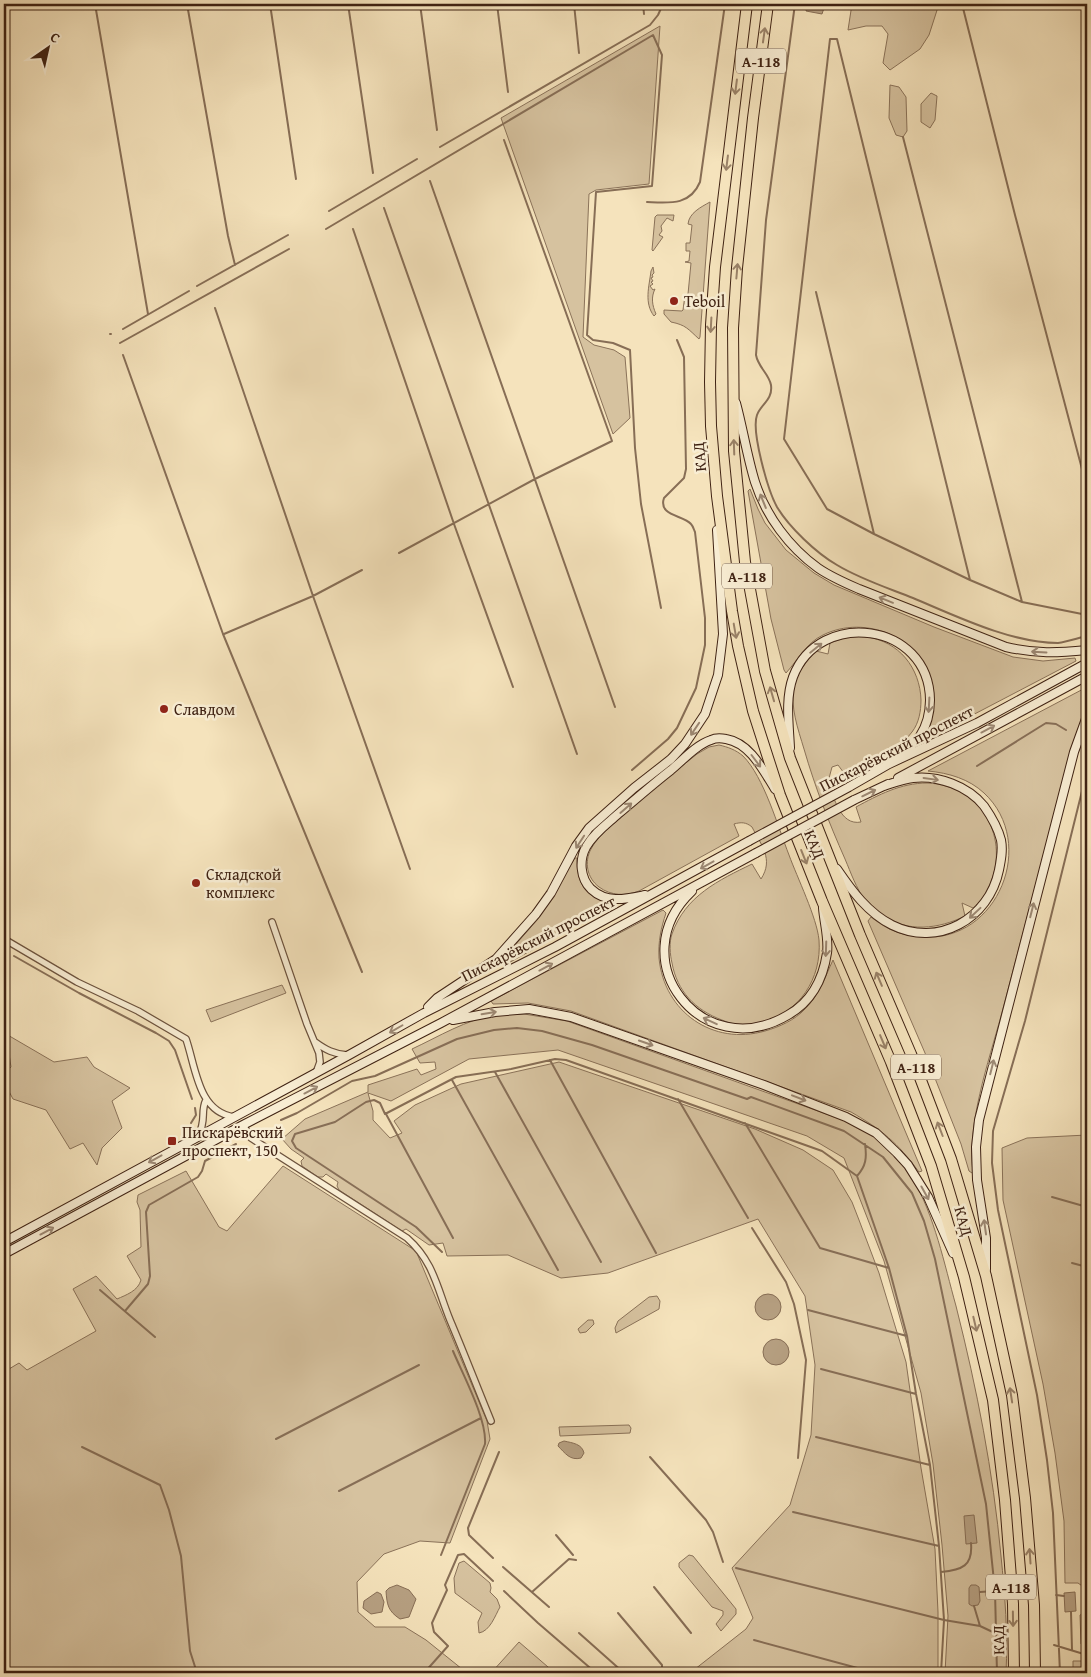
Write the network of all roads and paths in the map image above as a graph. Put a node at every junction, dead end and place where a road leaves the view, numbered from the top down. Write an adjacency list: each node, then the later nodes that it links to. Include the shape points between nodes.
1 (747, 4): 4 (highway, КАД / А-118, one-way to 4, via 711,325 711,417)
2 (768, 4): 3 (highway, КАД / А-118, one-way to 2, via 737,268)
3 (733, 390): 5 (main road, one-way to 3, via 1031,652 1006,646 851,586 817,568 794,546 766,510 752,473); 9 (highway, КАД / А-118, one-way to 3, via 766,671 745,562 734,451)
4 (717, 496): 12 (highway, КАД / А-118, one-way to 12, via 738,646 753,712); 19 (main road, one-way to 19, via 724,634 718,675 705,714 671,759 589,828 551,893 496,959 437,998)
5 (1087, 650)
6 (1087, 663): 10 (main road, Пискарёвский проспект, via 977,723)
7 (1087, 676): 11 (main road, Пискарёвский проспект, one-way to 7)
8 (1087, 716): 30 (main road, one-way to 8, via 986,1238 977,1180 979,1120 1074,752)
9 (790, 758): 10 (main road, one-way to 10, via 789,693 798,667 813,649 836,636 869,632 902,645 917,658 926,672 930,688 924,729 919,738); 13 (highway, КАД / А-118)
10 (889, 764): 15 (main road, Пискарёвский проспект, one-way to 15, bridge)
11 (884, 786): 13 (main road, one-way to 13, via 913,778 935,779 954,784 979,800 993,821 1002,850 998,876 985,903 970,919 947,930 930,933 901,929 865,905); 14 (main road, Пискарёвский проспект, one-way to 11, bridge)
12 (780, 795): 15 (main road, one-way to 12, via 626,900 601,896 584,881 583,854 596,833 691,754 711,740 735,741 754,757); 16 (highway, КАД / А-118, one-way to 16)
13 (833, 863): 30 (highway, КАД / А-118, one-way to 13, via 951,1159)
14 (711, 877): 16 (main road, one-way to 14, via 827,950 824,968 809,998 801,1007 764,1026 721,1026 704,1019 683,1002 669,978 664,957 669,922 679,904); 20 (main road, Пискарёвский проспект, one-way to 14)
15 (657, 892): 19 (main road, Пискарёвский проспект)
16 (822, 901): 31 (highway, КАД / А-118, one-way to 31, via 928,1158)
17 (272, 922): 21 (street)
18 (4, 939): 24 (street, via 77,982 138,1011 186,1039)
19 (424, 1012): 22 (main road, Пискарёвский проспект, one-way to 22)
20 (441, 1023): 26 (main road, Пискарёвский проспект, one-way to 20); 31 (main road, one-way to 31, via 495,1012 530,1010 571,1017 846,1117 876,1133 908,1165 928,1197)
21 (315, 1042): 22 (street, via 326,1051); 23 (street, via 320,1062)
22 (350, 1055): 23 (main road, Пискарёвский проспект)
23 (316, 1073): 25 (main road, Пискарёвский проспект)
24 (206, 1100): 25 (street, via 218,1112); 27 (street, via 203,1127)
25 (234, 1116): 27 (main road, Пискарёвский проспект)
26 (243, 1125): 29 (main road, Пискарёвский проспект, one-way to 26); 32 (street, via 252,1138 408,1238 420,1249 429,1263)
27 (198, 1136): 28 (main road, Пискарёвский проспект, one-way to 28)
28 (4, 1242)
29 (4, 1254)
30 (986, 1276): 34 (highway, КАД / А-118, one-way to 30, via 1034,1605 1025,1498 1012,1395)
31 (964, 1277): 33 (highway, КАД / А-118, one-way to 33, via 992,1400 1006,1510)
32 (491, 1421)
33 (1014, 1673)
34 (1035, 1673)

